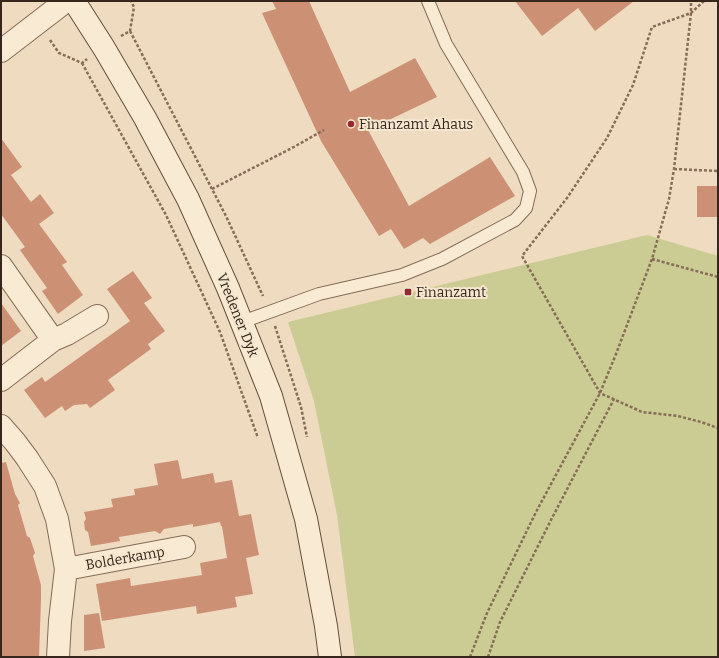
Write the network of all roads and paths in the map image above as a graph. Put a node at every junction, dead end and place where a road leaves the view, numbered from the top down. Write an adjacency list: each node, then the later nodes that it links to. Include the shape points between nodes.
1 (66, 1): 7 (main road)
2 (74, 1): 17 (main road, Vredener Dyk, via 142,111 184,192)
3 (428, 1): 17 (lane, via 446,44 523,172 530,191 526,208 515,220 442,259 402,275 319,294)
4 (691, 1): 6 (path)
5 (704, 1): 6 (path)
6 (691, 13): 10 (path); 20 (path, via 652,28 633,85 607,138 567,198 522,256)
7 (1, 51)
8 (82, 63): 24 (path, via 166,215 220,332)
9 (324, 130): 12 (path)
10 (674, 169): 11 (path); 13 (path, via 669,199)
11 (718, 170)
12 (212, 189)
13 (652, 259): 15 (path); 20 (path)
14 (1, 266): 18 (main road)
15 (718, 277)
16 (96, 316): 18 (main road)
17 (242, 322): 28 (main road, Vredener Dyk, via 271,396 306,519)
18 (53, 340): 19 (main road)
19 (1, 380)
20 (600, 393): 21 (path); 29 (path, via 533,519 487,613)
21 (614, 399): 23 (path, via 642,412 678,416); 30 (path, via 500,622)
22 (1, 426): 26 (main road, Bolderkamp, via 23,452 45,486 56,519)
23 (718, 428)
24 (259, 439)
25 (184, 548): 26 (main road, Bolderkamp)
26 (66, 569): 27 (main road, Bolderkamp)
27 (58, 657)
28 (330, 657)
29 (470, 657)
30 (488, 657)

